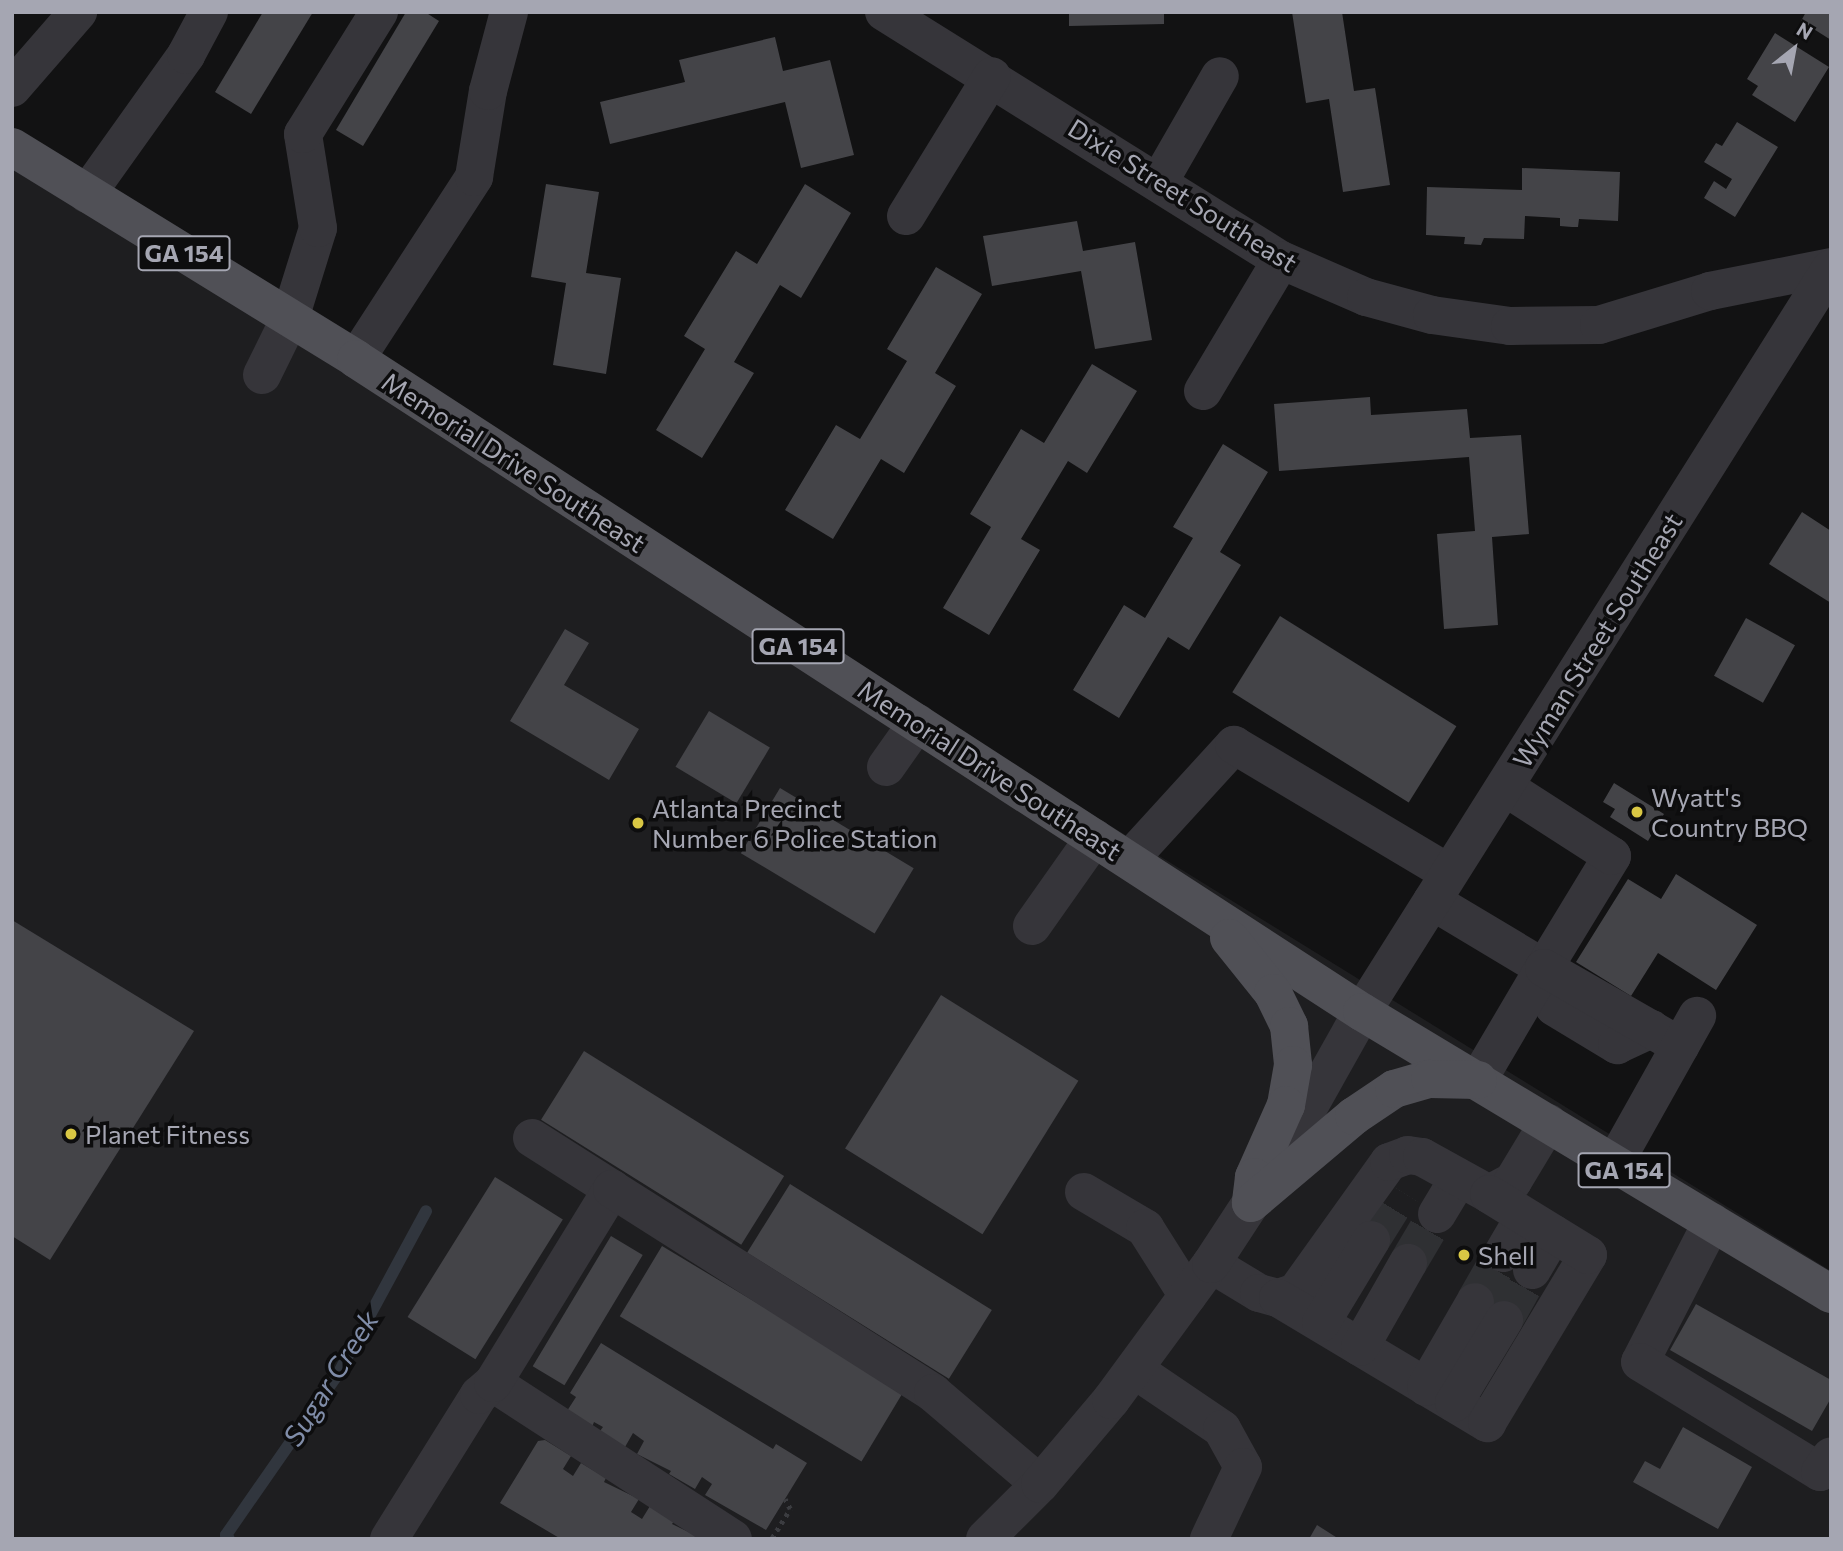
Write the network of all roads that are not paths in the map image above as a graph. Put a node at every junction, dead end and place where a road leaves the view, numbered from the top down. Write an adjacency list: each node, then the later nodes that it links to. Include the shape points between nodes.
1 (78, 12): 8 (street)
2 (208, 12): 11 (street, via 186,55)
3 (379, 12): 15 (street, via 303,134 318,228)
4 (509, 12): 16 (street, via 488,91 474,177)
5 (884, 12): 6 (street, Dixie Street Southeast)
6 (992, 76): 10 (street, Dixie Street Southeast); 12 (street)
7 (1220, 76): 10 (street)
8 (12, 88)
9 (12, 147): 11 (main road, Memorial Drive Southeast / GA 154)
10 (1159, 182): 13 (street, Dixie Street Southeast)
11 (87, 194): 15 (main road, Memorial Drive Southeast / GA 154)
12 (906, 215)
13 (1281, 260): 14 (street, Dixie Street Southeast, via 1366,297 1432,315 1522,326 1598,325 1710,291); 18 (street)
14 (1831, 267): 21 (street, Wyman Street Southeast)
15 (290, 318): 16 (main road, Memorial Drive Southeast / GA 154); 17 (street)
16 (356, 359): 19 (main road, Memorial Drive Southeast / GA 154)
17 (262, 375)
18 (1203, 391)
19 (917, 723): 20 (street); 22 (main road, Memorial Drive Southeast / GA 154)
20 (886, 767)
21 (1505, 787): 24 (street, Wyman Street Southeast); 27 (street, via 1612,856)
22 (1094, 838): 23 (main road, Memorial Drive Southeast / GA 154); 26 (street)
23 (1129, 860): 24 (street, via 1234,745); 25 (main road, Memorial Drive Southeast / GA 154)
24 (1441, 887): 27 (street); 28 (street, Wyman Street Southeast)
25 (1202, 908): 28 (main road, Memorial Drive Southeast / GA 154); 38 (main road, via 1273,993 1289,1026 1293,1065 1286,1105 1254,1177)
26 (1032, 926)
27 (1551, 972): 29 (street); 33 (street, via 1676,1030)
28 (1363, 1012): 29 (main road, Memorial Drive Southeast / GA 154); 38 (street, Wyman Street Southeast)
29 (1478, 1080): 30 (main road, Memorial Drive Southeast / GA 154); 38 (main road, via 1430,1079 1394,1089 1354,1116)
30 (1548, 1123): 33 (main road, Memorial Drive Southeast / GA 154); 34 (street, via 1513,1181)
31 (532, 1139): 35 (street)
32 (1422, 1157): 34 (street); 37 (street); 48 (street, via 1408,1155 1389,1162 1311,1277 1296,1292)
33 (1614, 1164): 40 (main road, Memorial Drive Southeast / GA 154)
34 (1473, 1187): 39 (street); 41 (street)
35 (612, 1189): 53 (street); 56 (street, via 933,1393)
36 (1084, 1192): 47 (street, via 1145,1228)
37 (1401, 1192)
38 (1251, 1203): 45 (street, Wyman Street Southeast)
39 (1437, 1214)
40 (1712, 1222): 46 (main road, Memorial Drive Southeast / GA 154); 55 (street, via 1640,1362 1820,1472)
41 (1539, 1225): 43 (street); 54 (street, via 1588,1255 1487,1423)
42 (1371, 1240): 50 (street)
43 (1518, 1262)
44 (1408, 1263): 51 (street)
45 (1210, 1264): 47 (street, Wyman Street Southeast); 48 (street, via 1259,1293)
46 (1831, 1294)
47 (1188, 1296): 52 (street, Wyman Street Southeast)
48 (1278, 1298): 50 (street)
49 (1489, 1311): 54 (street)
50 (1321, 1323): 51 (street)
51 (1360, 1347): 54 (street)
52 (1135, 1370): 56 (street, Wyman Street Southeast); 60 (street, via 1222,1429 1244,1467)
53 (493, 1383): 57 (street, via 480,1395); 58 (street)
54 (1440, 1395)
55 (1831, 1456)
56 (1040, 1484): 59 (street, Wyman Street Southeast)
57 (389, 1539)
58 (733, 1539)
59 (985, 1539)
60 (1209, 1539)

